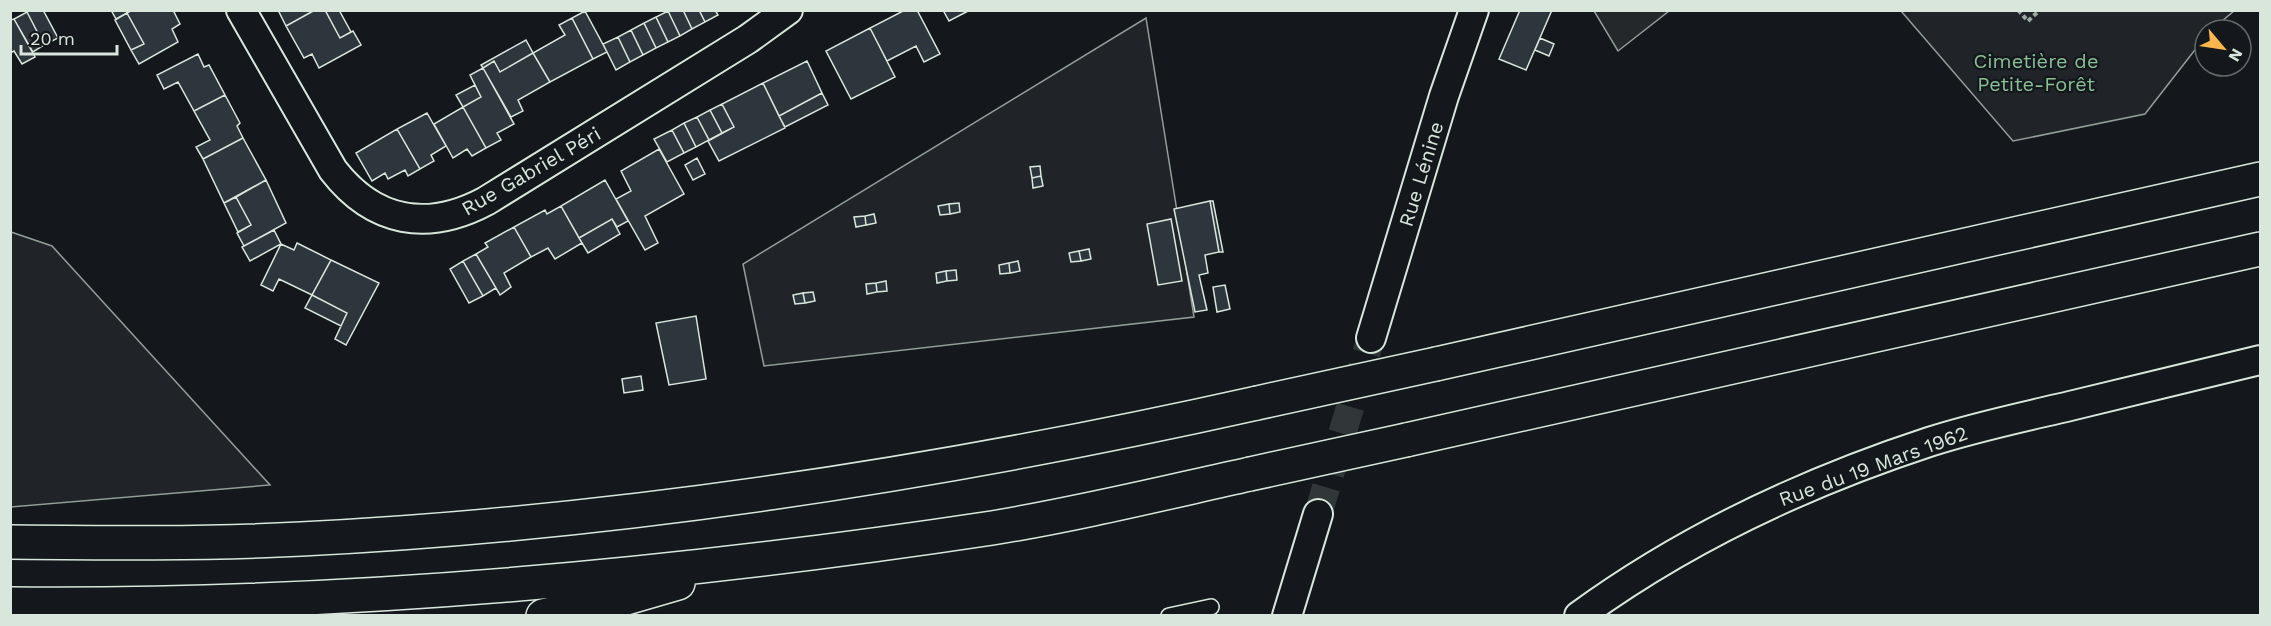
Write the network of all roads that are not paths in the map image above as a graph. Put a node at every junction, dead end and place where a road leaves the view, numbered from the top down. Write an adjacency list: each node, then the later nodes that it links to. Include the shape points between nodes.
1 (241, 10): 2 (street, Rue Gabriel Péri, via 345,185 384,212 427,220 457,214 486,201 748,39)
2 (788, 10)
3 (1474, 10): 6 (street, Rue Lénine)
4 (2260, 179): 9 (highway, bridge, via 1257,403 980,459 771,493 468,528 311,539)
5 (2260, 249): 10 (highway, bridge, via 1406,440 994,527)
6 (1371, 338)
7 (2260, 360): 16 (street, Rue du 19 Mars 1962, via 1930,441 1835,475 1725,525 1656,564)
8 (1318, 514): 15 (street)
9 (10, 542)
10 (763, 558): 11 (highway, via 543,582 360,596 233,602); 13 (highway, via 623,599)
11 (10, 604)
12 (1210, 607): 14 (lane)
13 (543, 615)
14 (1169, 615)
15 (1287, 615)
16 (1579, 615)

